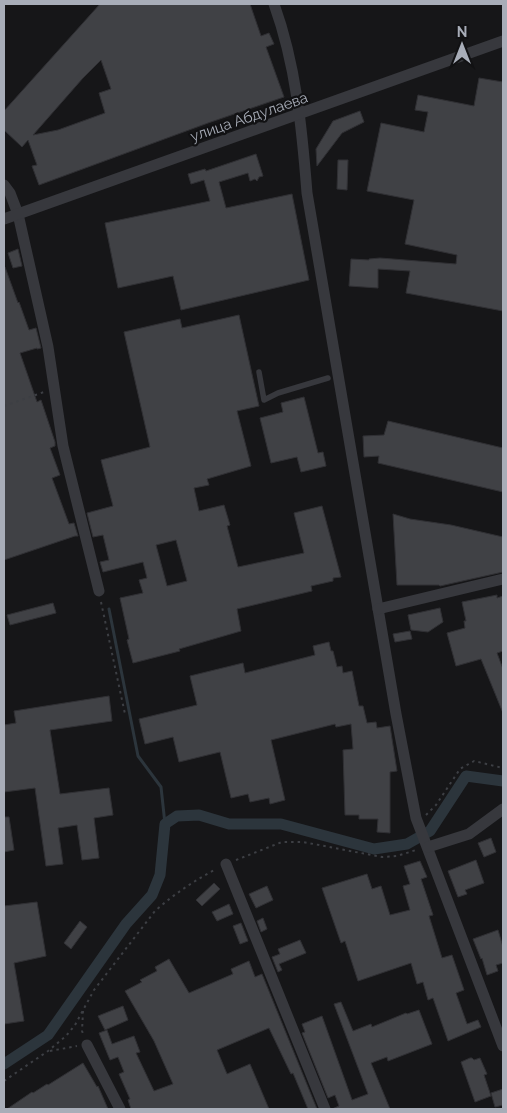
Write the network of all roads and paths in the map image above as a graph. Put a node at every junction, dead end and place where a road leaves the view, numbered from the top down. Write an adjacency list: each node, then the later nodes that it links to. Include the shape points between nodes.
1 (274, 4): 3 (street, via 289,50)
2 (503, 42): 3 (street, улица Абдулаева)
3 (300, 115): 5 (street, улица Абдулаева); 8 (street, via 307,193)
4 (4, 185): 5 (street)
5 (18, 214): 6 (street, улица Абдулаева); 9 (street, via 48,346)
6 (4, 219)
7 (259, 372): 8 (lane, via 264,400)
8 (333, 377): 13 (street)
9 (53, 389): 10 (path); 12 (street, via 63,446)
10 (4, 406)
11 (503, 579): 13 (street)
12 (99, 591): 14 (path)
13 (378, 609): 17 (street)
14 (125, 714)
15 (503, 768): 17 (path, via 474,761 460,769)
16 (503, 809): 18 (street, via 469,834)
17 (418, 825): 18 (street)
18 (426, 844): 19 (path, via 397,856 382,857 303,842 282,842); 23 (street)
19 (226, 864): 20 (path, via 191,882 155,911); 27 (street)
20 (83, 1007): 21 (path); 24 (path, via 75,1025)
21 (82, 1030)
22 (87, 1045): 24 (path); 26 (street)
23 (503, 1046)
24 (48, 1051): 25 (path)
25 (4, 1081)
26 (120, 1109)
27 (325, 1109)

